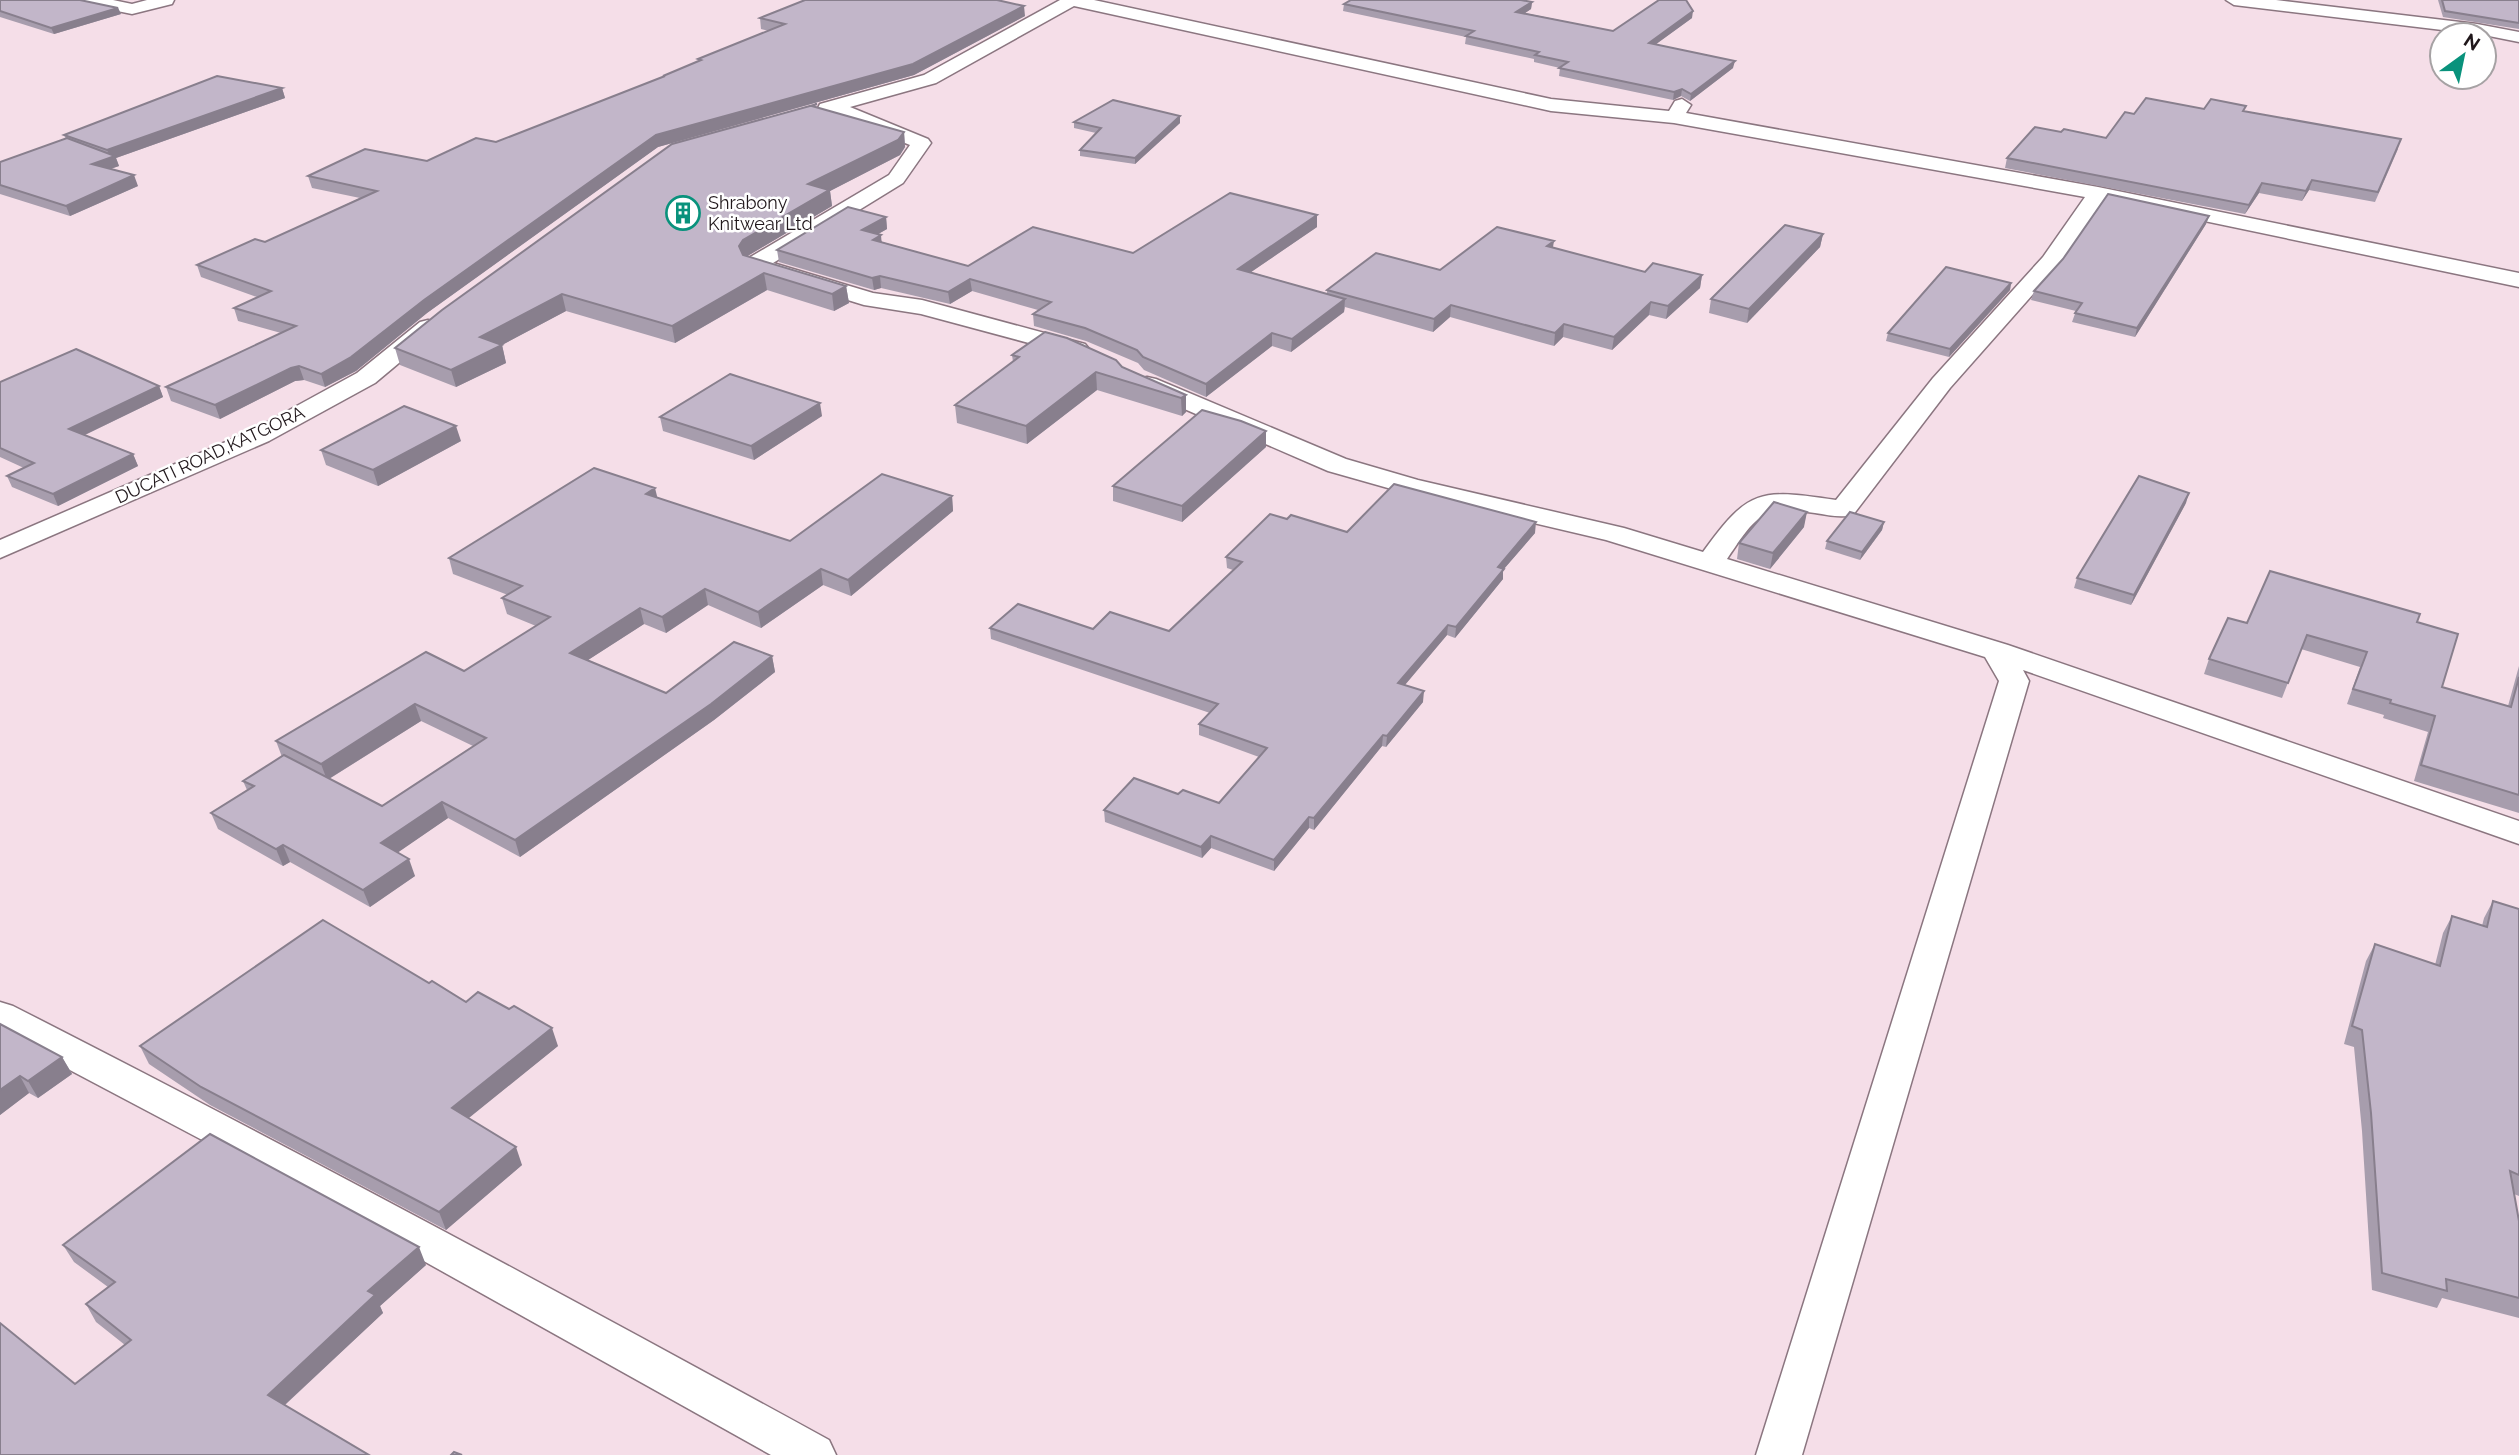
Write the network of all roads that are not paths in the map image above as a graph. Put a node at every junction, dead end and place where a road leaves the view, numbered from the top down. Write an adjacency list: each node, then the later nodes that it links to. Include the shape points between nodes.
1 (89, 0): 2 (street, via 132,9)
2 (166, 0)
3 (1071, 0): 6 (street, via 1551,104 1678,111); 9 (street, via 930,79 819,111 921,143 896,178 755,264 872,300 922,307 1049,340)
4 (2234, 0): 5 (street)
5 (2519, 37)
6 (2098, 193): 7 (street); 12 (street, via 2035,280 1954,369 1843,509 1794,503 1760,506 1749,513)
7 (2519, 280)
8 (448, 312): 11 (street, DUCATI ROAD,KATGORA, via 366,378 260,436)
9 (1097, 359)
10 (1128, 370): 12 (street, via 1132,377 1337,466 1614,534)
11 (0, 550)
12 (1710, 563): 13 (street)
13 (1997, 651): 14 (street); 17 (street, via 2014,681)
14 (2519, 833)
15 (0, 1016): 16 (street, via 196,1116)
16 (813, 1455)
17 (1779, 1455)

